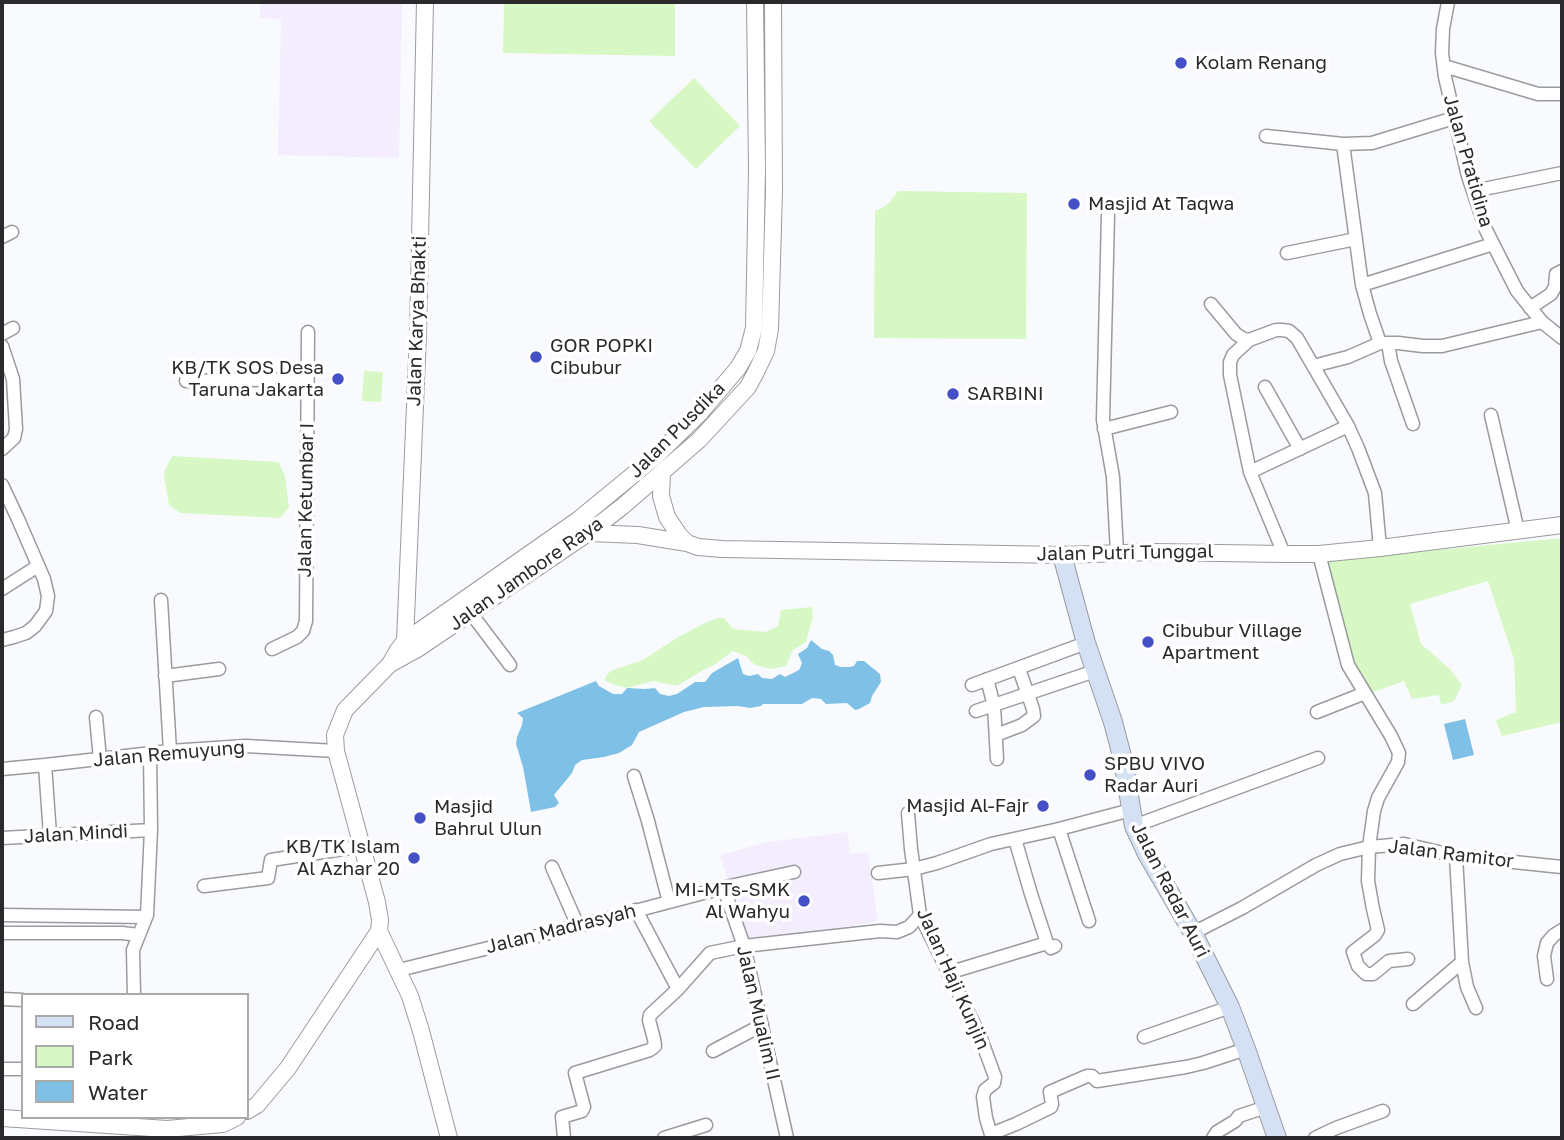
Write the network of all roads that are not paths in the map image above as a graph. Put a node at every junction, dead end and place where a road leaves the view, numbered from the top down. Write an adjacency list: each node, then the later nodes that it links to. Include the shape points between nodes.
1 (425, 2): 61 (street, Jalan Karya Bhakti)
2 (755, 2): 10 (street, Jalan Pusdika)
3 (774, 2): 11 (street, Jalan Jambore Raya)
4 (1448, 2): 5 (street, Jalan Pratidina)
5 (1444, 66): 6 (street, via 1538,94); 7 (street, Jalan Pratidina)
6 (1562, 94)
7 (1454, 118): 9 (street, via 1384,141); 15 (street, Jalan Pratidina)
8 (1266, 136): 9 (street)
9 (1343, 145): 17 (street)
10 (757, 169): 11 (street); 13 (street, Jalan Pusdika)
11 (774, 169): 14 (street, Jalan Jambore Raya)
12 (1562, 173): 15 (street)
13 (756, 190): 14 (street); 43 (street, Jalan Pusdika, via 754,328 748,351 699,414)
14 (774, 191): 42 (street, Jalan Jambore Raya, via 766,351 748,387)
15 (1474, 191): 18 (street, Jalan Pratidina)
16 (1108, 215): 38 (street)
17 (1356, 239): 19 (street); 21 (street)
18 (1493, 244): 21 (street); 23 (street, Jalan Pratidina)
19 (1287, 253)
20 (1562, 271): 23 (street, via 1556,274 1551,294)
21 (1362, 285): 28 (street)
22 (1211, 304): 27 (street, via 1236,334)
23 (1530, 308): 24 (street, Jalan Pratidina)
24 (1542, 322): 26 (street, Jalan Pratidina); 28 (street, via 1442,346)
25 (308, 332): 31 (street, Jalan Ketumbar I)
26 (1562, 338)
27 (1249, 340): 30 (street, via 1276,330 1289,331); 41 (street, via 1233,355 1230,375)
28 (1384, 343): 30 (street); 36 (street)
29 (2, 346): 39 (street, via 13,379 16,429 14,438)
30 (1313, 366): 37 (street)
31 (307, 379): 32 (street); 63 (street, Jalan Ketumbar I, via 306,621 297,637)
32 (186, 381)
33 (1265, 387): 40 (street)
34 (1171, 412): 38 (street)
35 (1491, 415): 47 (street)
36 (1413, 424)
37 (1348, 426): 40 (street); 51 (street, via 1375,493)
38 (1104, 429): 52 (street, via 1113,477)
39 (2, 449)
40 (1300, 449): 41 (street)
41 (1250, 472): 53 (street)
42 (662, 474): 45 (street, Jalan Jambore Raya); 50 (street, via 664,506)
43 (627, 481): 45 (street); 61 (street, Jalan Pusdika)
44 (2, 485): 56 (street)
45 (623, 506): 48 (street, Jalan Jambore Raya); 49 (street, via 628,524)
46 (1562, 525): 47 (street, Jalan Putri Tunggal)
47 (1518, 531): 51 (street, Jalan Putri Tunggal)
48 (588, 533): 49 (street, Jalan Putri Tunggal); 59 (street, Jalan Jambore Raya)
49 (638, 535): 50 (street, Jalan Putri Tunggal)
50 (687, 543): 55 (street, Jalan Putri Tunggal, via 722,549)
51 (1380, 548): 54 (street, Jalan Putri Tunggal)
52 (1117, 553): 53 (street, Jalan Putri Tunggal); 55 (street, Jalan Putri Tunggal)
53 (1284, 554): 54 (street, Jalan Putri Tunggal)
54 (1320, 554): 72 (street, via 1348,665)
55 (1062, 555): 62 (main road, Jalan Radar Auri)
56 (38, 566): 57 (street); 60 (street, via 48,596 44,616 26,633)
57 (2, 589)
58 (161, 600): 69 (street)
59 (470, 612): 64 (street, Jalan Jambore Raya); 65 (street)
60 (2, 640)
61 (405, 640): 64 (street, Jalan Pusdika)
62 (1086, 643): 67 (street); 68 (main road, Jalan Radar Auri)
63 (272, 649)
64 (390, 664): 80 (street, Jalan Jambore Raya, via 345,710 335,734)
65 (510, 665)
66 (219, 669): 69 (street)
67 (1019, 669): 70 (street); 73 (street)
68 (1095, 671): 73 (street); 89 (main road, Jalan Radar Auri, via 1123,760)
69 (165, 676): 79 (street)
70 (987, 680): 71 (street); 74 (street)
71 (972, 685)
72 (1365, 693): 76 (street); 96 (street, via 1399,753 1378,798)
73 (1028, 694): 74 (street); 78 (street, via 1033,718)
74 (993, 706): 75 (street); 78 (street)
75 (976, 712)
76 (1317, 712)
77 (96, 717): 83 (street)
78 (996, 735): 84 (street)
79 (170, 751): 80 (street, Jalan Remuyung, via 246,746); 81 (street, Jalan Remuyung)
80 (335, 751): 95 (street, Jalan Jambore Raya)
81 (150, 753): 83 (street, Jalan Remuyung); 91 (street)
82 (1318, 758): 89 (street)
83 (100, 759): 85 (street, Jalan Remuyung)
84 (998, 759)
85 (46, 765): 86 (street, Jalan Remuyung); 92 (street)
86 (2, 769)
87 (635, 776): 105 (street)
88 (908, 813): 100 (street, Jalan Haji Kunjin)
89 (1132, 818): 90 (street); 115 (main road, Jalan Radar Auri, via 1147,854)
90 (1059, 829): 94 (street); 110 (street)
91 (150, 830): 92 (street, Jalan Mindi); 109 (street)
92 (50, 835): 93 (street, Jalan Mindi)
93 (2, 838)
94 (1015, 839): 100 (street); 121 (street, via 1051,945)
95 (363, 846): 103 (street, via 271,860 268,878); 113 (street, Jalan Jambore Raya)
96 (1369, 847): 97 (street, Jalan Ramitor, via 1404,844); 115 (street, Jalan Ramitor, via 1322,862); 118 (street, via 1368,881 1378,930 1353,952 1366,974 1389,961)
97 (1456, 856): 99 (street, Jalan Ramitor); 119 (street)
98 (552, 867): 111 (street)
99 (1562, 867)
100 (914, 869): 102 (street); 108 (street, Jalan Haji Kunjin)
101 (794, 872): 104 (street, Jalan Madrasyah)
102 (878, 873)
103 (204, 887)
104 (724, 889): 105 (street, Jalan Madrasyah); 117 (street, Jalan Mualim II)
105 (669, 902): 106 (street, Jalan Madrasyah)
106 (636, 910): 111 (street, Jalan Madrasyah); 123 (street)
107 (2, 915): 109 (street)
108 (920, 915): 117 (street, via 898,932); 121 (street, Jalan Haji Kunjin)
109 (146, 917): 116 (street)
110 (1089, 921)
111 (578, 926): 120 (street, Jalan Madrasyah)
112 (1562, 930): 122 (street, via 1547,943)
113 (379, 931): 120 (street); 137 (street, via 288,1068)
114 (2, 933): 116 (street)
115 (1193, 933): 128 (main road, Jalan Radar Auri)
116 (139, 935): 124 (street, via 133,950)
117 (744, 946): 123 (street, via 710,953); 130 (street, Jalan Mualim II)
118 (1408, 960)
119 (1462, 962): 127 (street); 129 (street)
120 (399, 970): 143 (street, via 421,1031)
121 (947, 973): 142 (street, Jalan Haji Kunjin, via 980,1036 995,1077 983,1097)
122 (1547, 979)
123 (678, 989): 144 (street, via 650,1015 655,1046 575,1073 584,1108 562,1117)
124 (134, 993)
125 (2, 999): 126 (street)
126 (21, 999)
127 (1413, 1004)
128 (1230, 1007): 131 (street); 132 (main road, Jalan Radar Auri)
129 (1475, 1008)
130 (762, 1026): 133 (street); 146 (street, Jalan Mualim II)
131 (1144, 1037)
132 (1246, 1049): 136 (main road, Jalan Radar Auri); 142 (street, via 1186,1067 1097,1081 1087,1076 1050,1092 1051,1107)
133 (713, 1051)
134 (2, 1069): 135 (street)
135 (21, 1069)
136 (1266, 1107): 147 (street, via 1239,1116); 148 (main road, Jalan Radar Auri)
137 (248, 1110)
138 (1383, 1111): 149 (street)
139 (2, 1118): 140 (street, via 167,1129)
140 (233, 1119)
141 (706, 1125): 145 (street)
142 (991, 1136)
143 (449, 1138)
144 (564, 1138)
145 (664, 1138)
146 (787, 1138)
147 (1213, 1138)
148 (1277, 1138)
149 (1315, 1138)

